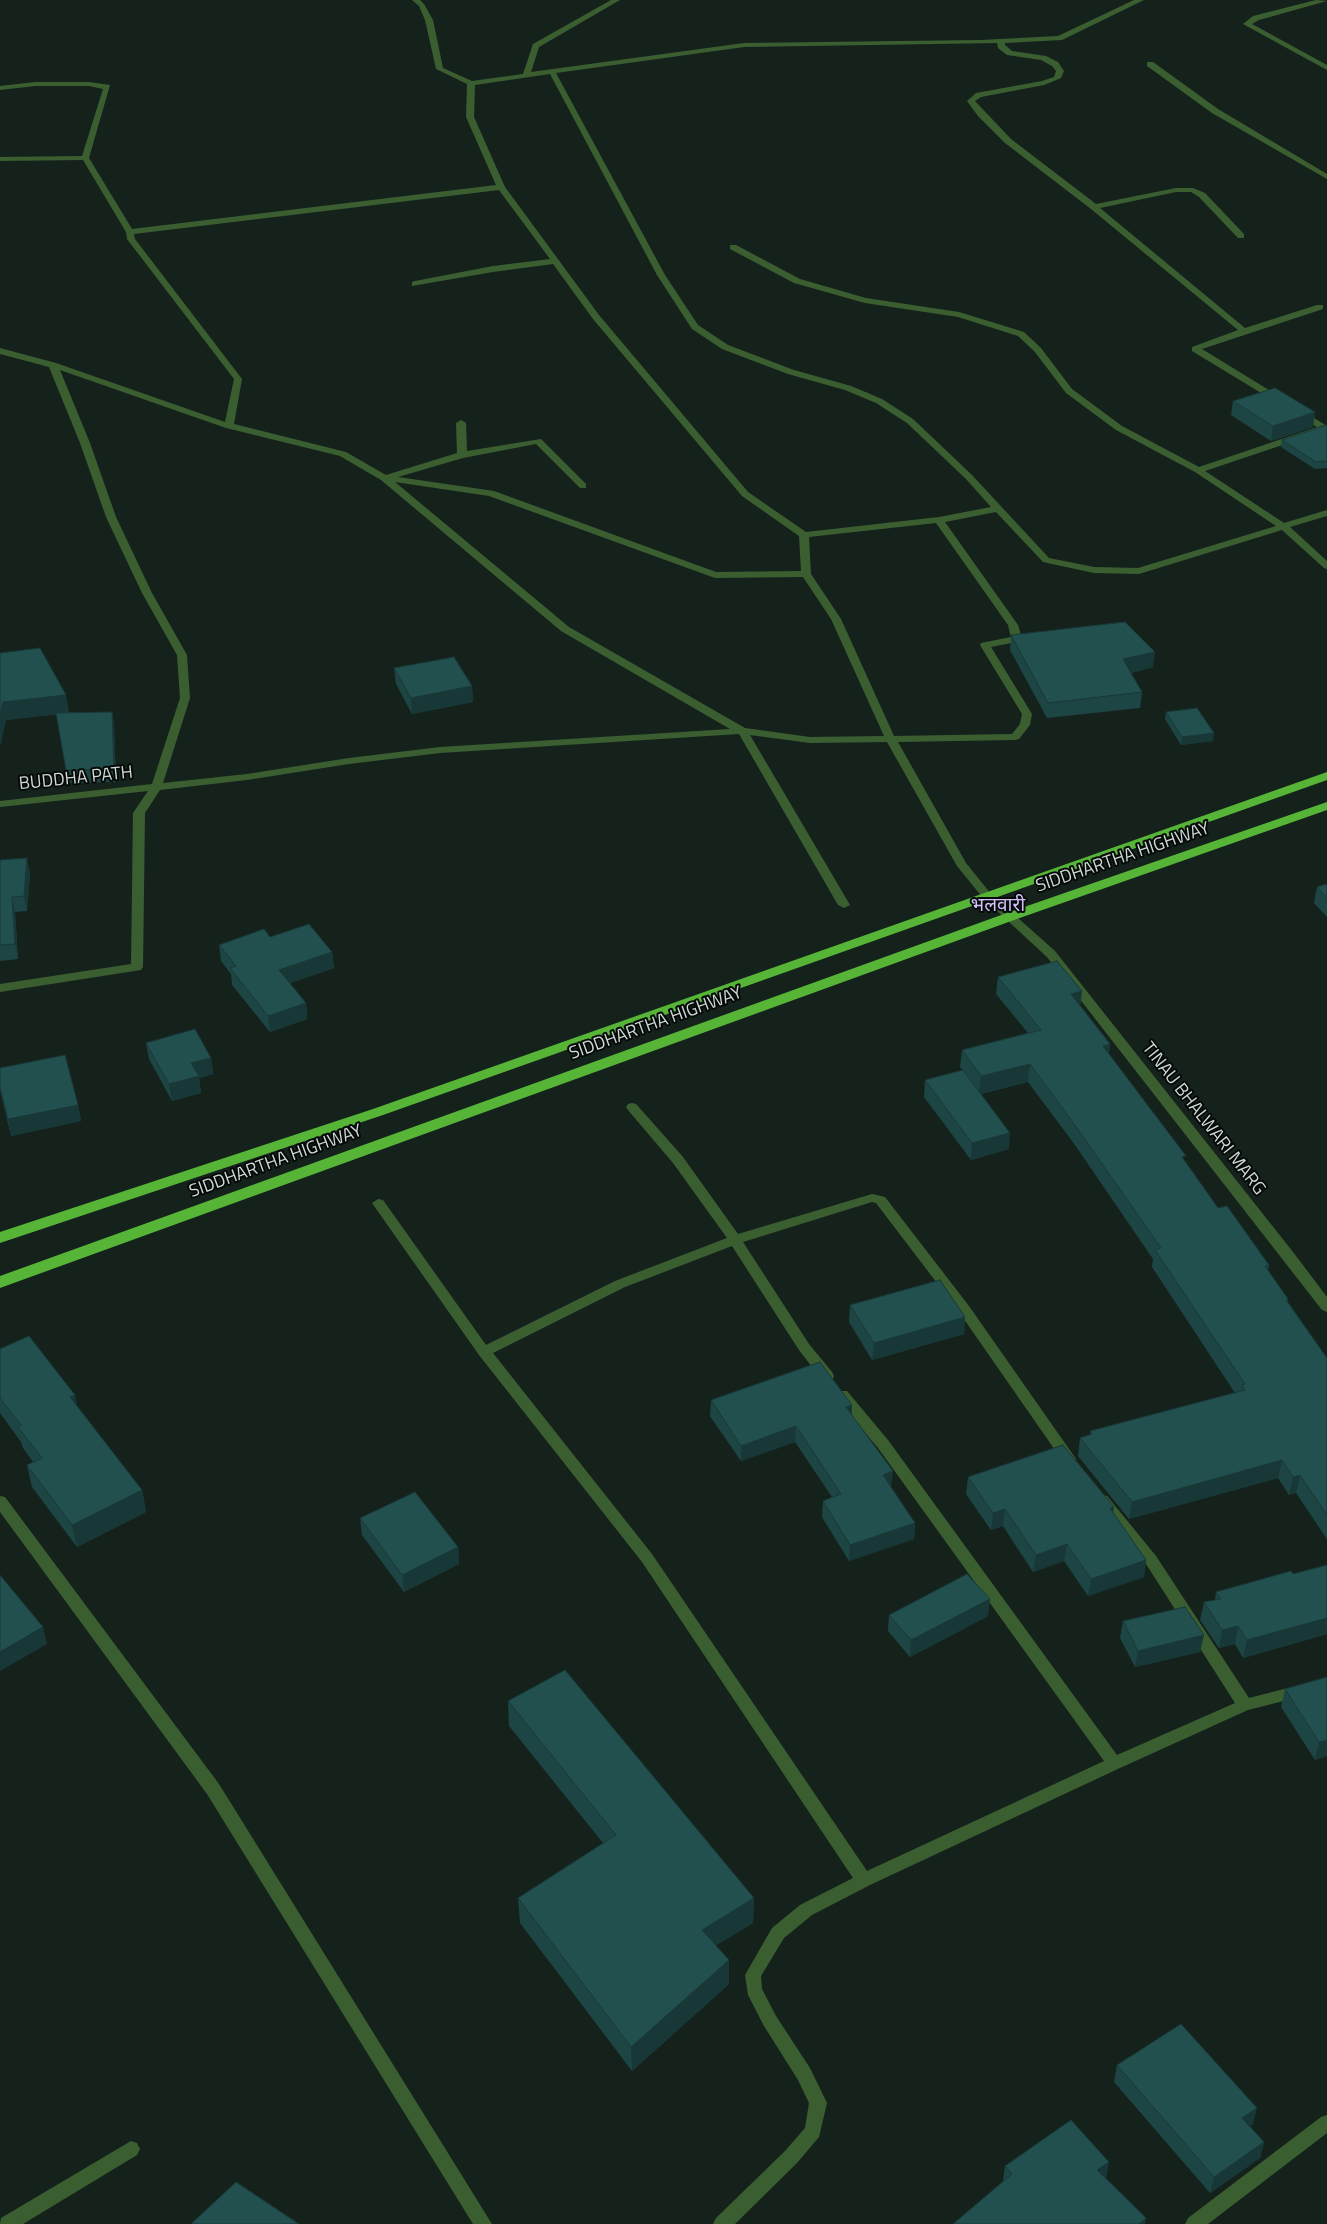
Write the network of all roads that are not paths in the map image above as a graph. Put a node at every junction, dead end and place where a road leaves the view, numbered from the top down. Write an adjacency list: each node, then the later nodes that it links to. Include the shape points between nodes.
1 (416, 0): 10 (street, via 429,20 440,69)
2 (1140, 0): 5 (street, via 1059,38)
3 (1324, 0): 7 (street, via 1256,18 1247,24)
4 (611, 1): 9 (street, via 536,46)
5 (1001, 42): 8 (street, via 744,45); 16 (street, via 1001,46 1010,52 1043,58 1056,64 1060,71 1057,78 979,95 972,101 1008,141)
6 (1150, 64): 14 (street, via 1215,111)
7 (1327, 68)
8 (552, 72): 9 (street); 32 (street, via 661,275 695,327 725,347 879,401 910,421)
9 (526, 75): 10 (street)
10 (470, 84): 15 (street, via 470,117)
11 (0, 88): 12 (street, via 35,84 107,87)
12 (84, 158): 13 (street); 17 (street)
13 (0, 159)
14 (1327, 178)
15 (501, 187): 17 (street); 20 (street)
16 (1094, 207): 18 (street, via 1176,190 1193,190 1202,195); 23 (street)
17 (130, 232): 27 (street, via 131,239 238,379)
18 (1241, 236)
19 (733, 247): 29 (street, via 797,281 865,300 958,315 1021,334 1038,350 1069,391 1119,428)
20 (555, 261): 21 (street); 36 (street, via 596,317 745,494)
21 (415, 284)
22 (1325, 308): 23 (street)
23 (1244, 331): 29 (street, via 1195,350 1324,428)
24 (0, 351): 25 (street)
25 (53, 364): 27 (street); 42 (street, via 111,517 147,593 182,654 185,698)
26 (461, 424): 28 (street)
27 (229, 426): 30 (street, via 343,454)
28 (462, 455): 30 (street); 31 (street, via 538,441)
29 (1198, 470): 35 (street)
30 (384, 478): 38 (street, via 491,493 716,575); 39 (street, via 565,629)
31 (583, 486)
32 (999, 508): 34 (street); 35 (street, via 1046,560 1094,570 1139,571)
33 (1327, 513): 35 (street)
34 (939, 520): 36 (street); 40 (street, via 1013,626 1017,639 985,645 1026,714 1025,725 1015,737)
35 (1284, 526): 37 (street)
36 (804, 535): 38 (street)
37 (1327, 566)
38 (806, 574): 40 (street, TINAU BHALWARI MARG, via 836,619)
39 (742, 731): 40 (street, via 810,740); 42 (street, BUDDHA PATH, via 440,750); 46 (street)
40 (890, 738): 45 (street, TINAU BHALWARI MARG, via 961,864)
41 (1327, 776): 45 (highway, SIDDHARTHA HIGHWAY)
42 (156, 788): 43 (street, BUDDHA PATH); 48 (street, via 139,813 137,967)
43 (0, 804)
44 (1327, 806): 47 (highway, SIDDHARTHA HIGHWAY)
45 (987, 896): 47 (street, TINAU BHALWARI MARG); 51 (highway, SIDDHARTHA HIGHWAY, via 378,1112)
46 (844, 905)
47 (1009, 916): 53 (highway, SIDDHARTHA HIGHWAY); 54 (street, TINAU BHALWARI MARG, via 1051,954)
48 (0, 988)
49 (632, 1107): 52 (street, via 678,1160)
50 (378, 1203): 55 (street)
51 (0, 1238)
52 (735, 1240): 55 (street, via 620,1284); 56 (street, via 872,1198 880,1200); 61 (street, via 804,1347 883,1444)
53 (0, 1282)
54 (1327, 1307)
55 (484, 1352): 62 (street, via 648,1558)
56 (1078, 1469)
57 (1096, 1492): 60 (street, via 1151,1560)
58 (0, 1501): 66 (street, via 213,1788)
59 (1327, 1684): 60 (street)
60 (1245, 1705): 61 (street)
61 (1114, 1763): 62 (street)
62 (864, 1880): 67 (street, via 806,1910 778,1933 753,1974 754,1990 818,2103 813,2131)
63 (1327, 2123): 68 (street)
64 (130, 2149): 65 (street)
65 (6, 2224)
66 (483, 2224)
67 (722, 2224)
68 (1194, 2224)

